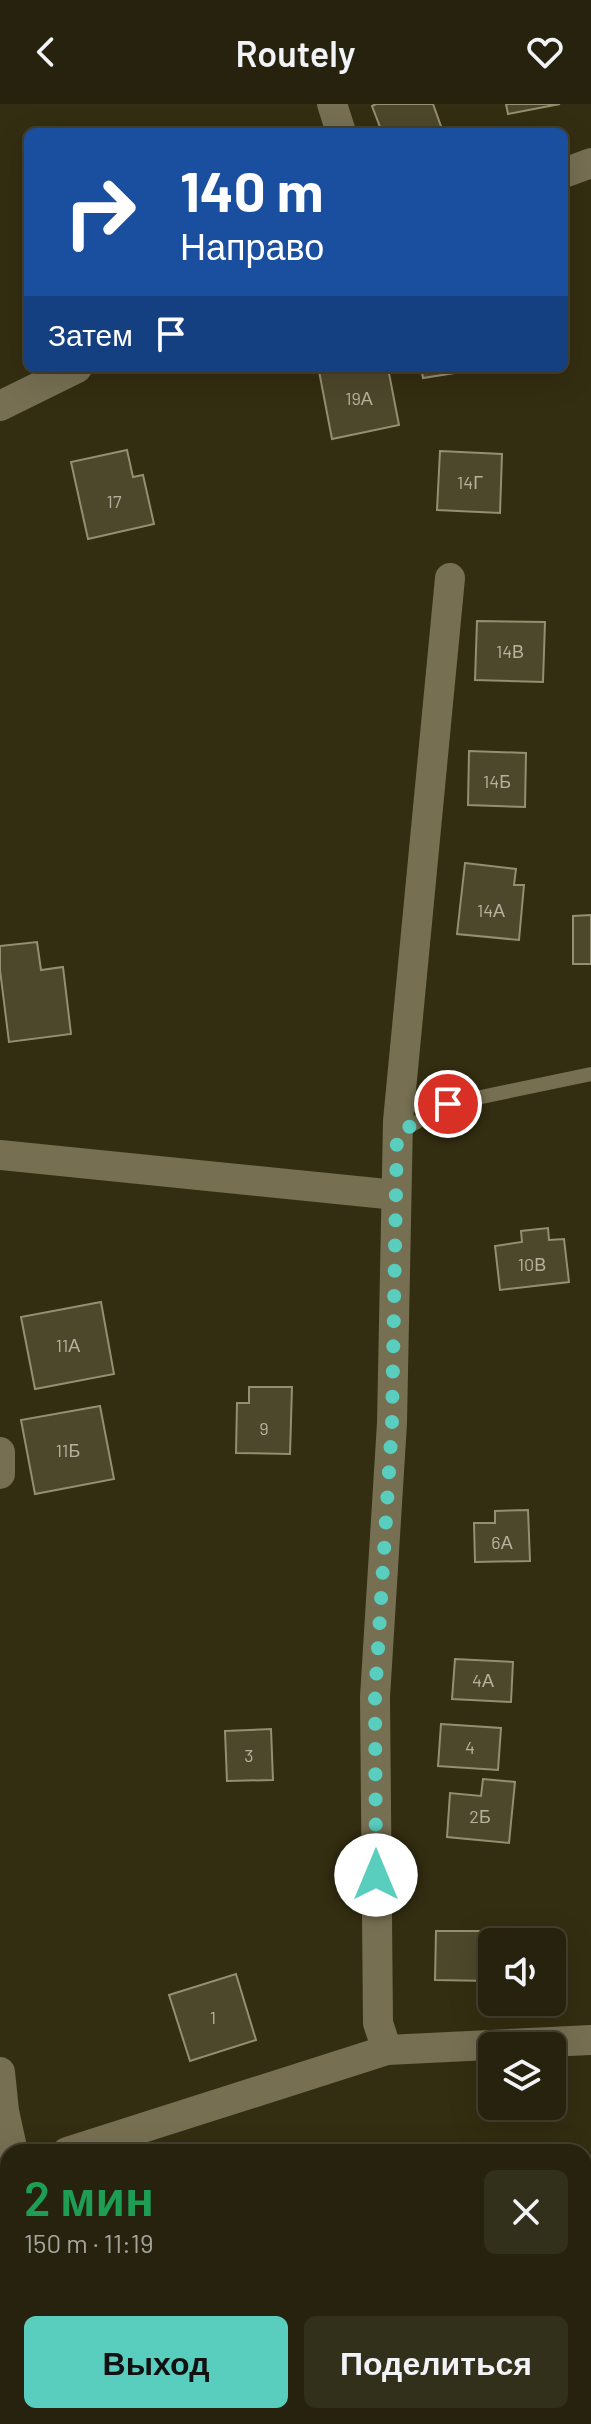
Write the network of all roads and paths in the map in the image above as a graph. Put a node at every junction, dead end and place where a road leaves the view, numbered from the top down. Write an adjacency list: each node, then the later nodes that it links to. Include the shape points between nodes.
1 (332, 104): 2 (street)
2 (340, 128)
3 (591, 163): 4 (street)
4 (568, 172)
5 (69, 372): 6 (street)
6 (0, 406)
7 (450, 578): 9 (street)
8 (591, 1074): 9 (lane, via 448,1104)
9 (397, 1134): 11 (street)
10 (0, 1155): 11 (street)
11 (396, 1195): 15 (street, via 392,1423 375,1697 378,2023)
12 (0, 1456): 13 (street)
13 (0, 1474)
14 (591, 2040): 15 (street)
15 (387, 2050): 18 (street)
16 (0, 2072): 17 (street)
17 (11, 2144)
18 (92, 2144)

